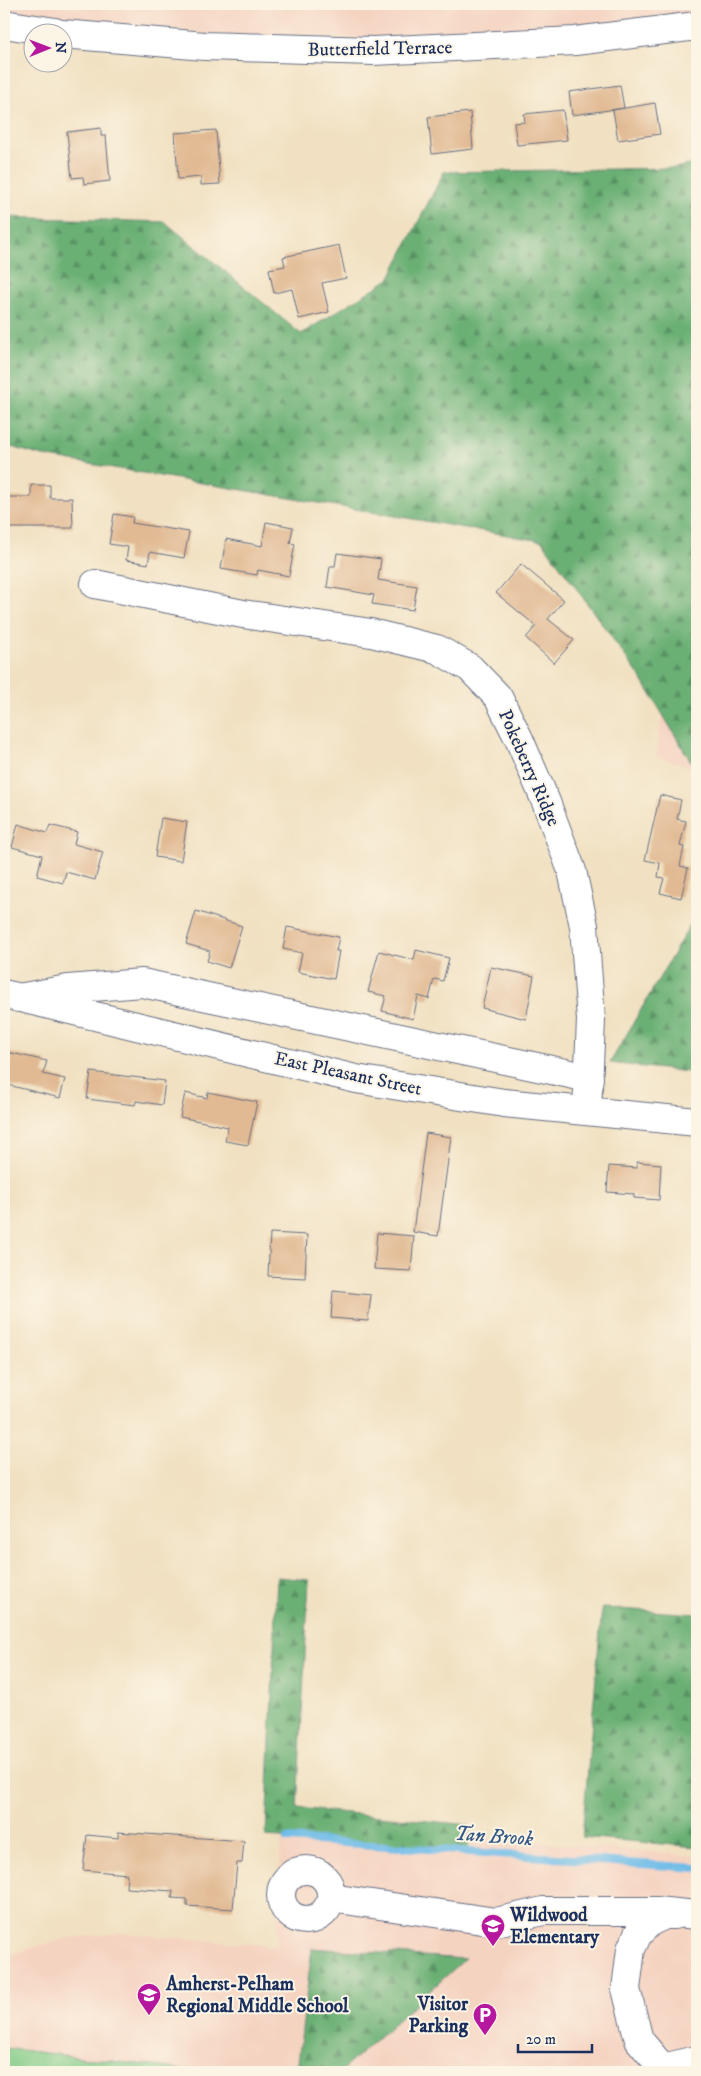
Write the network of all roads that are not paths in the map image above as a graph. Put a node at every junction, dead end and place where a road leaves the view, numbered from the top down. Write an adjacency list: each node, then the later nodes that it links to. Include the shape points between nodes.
1 (4, 24): 3 (street)
2 (697, 26): 4 (street, Butterfield Terrace, via 575,41 373,51 205,46)
3 (22, 27)
4 (72, 35)
5 (95, 584): 7 (street, Pokeberry Ridge, via 243,614 371,634 437,649 470,668 498,697 519,739 572,871 584,926 591,1020)
6 (11, 996): 7 (street, via 142,983); 8 (street, East Pleasant Street, via 356,1078 504,1103)
7 (589, 1078): 8 (street, Pokeberry Ridge)
8 (587, 1112): 9 (street, East Pleasant Street)
9 (697, 1122)
10 (331, 1898): 11 (street, via 496,1922 544,1911)
11 (689, 1914): 13 (street, via 665,1915 650,1922 638,1934 631,1949 626,1989 639,2040)
12 (697, 2060): 13 (street)
13 (664, 2070)

